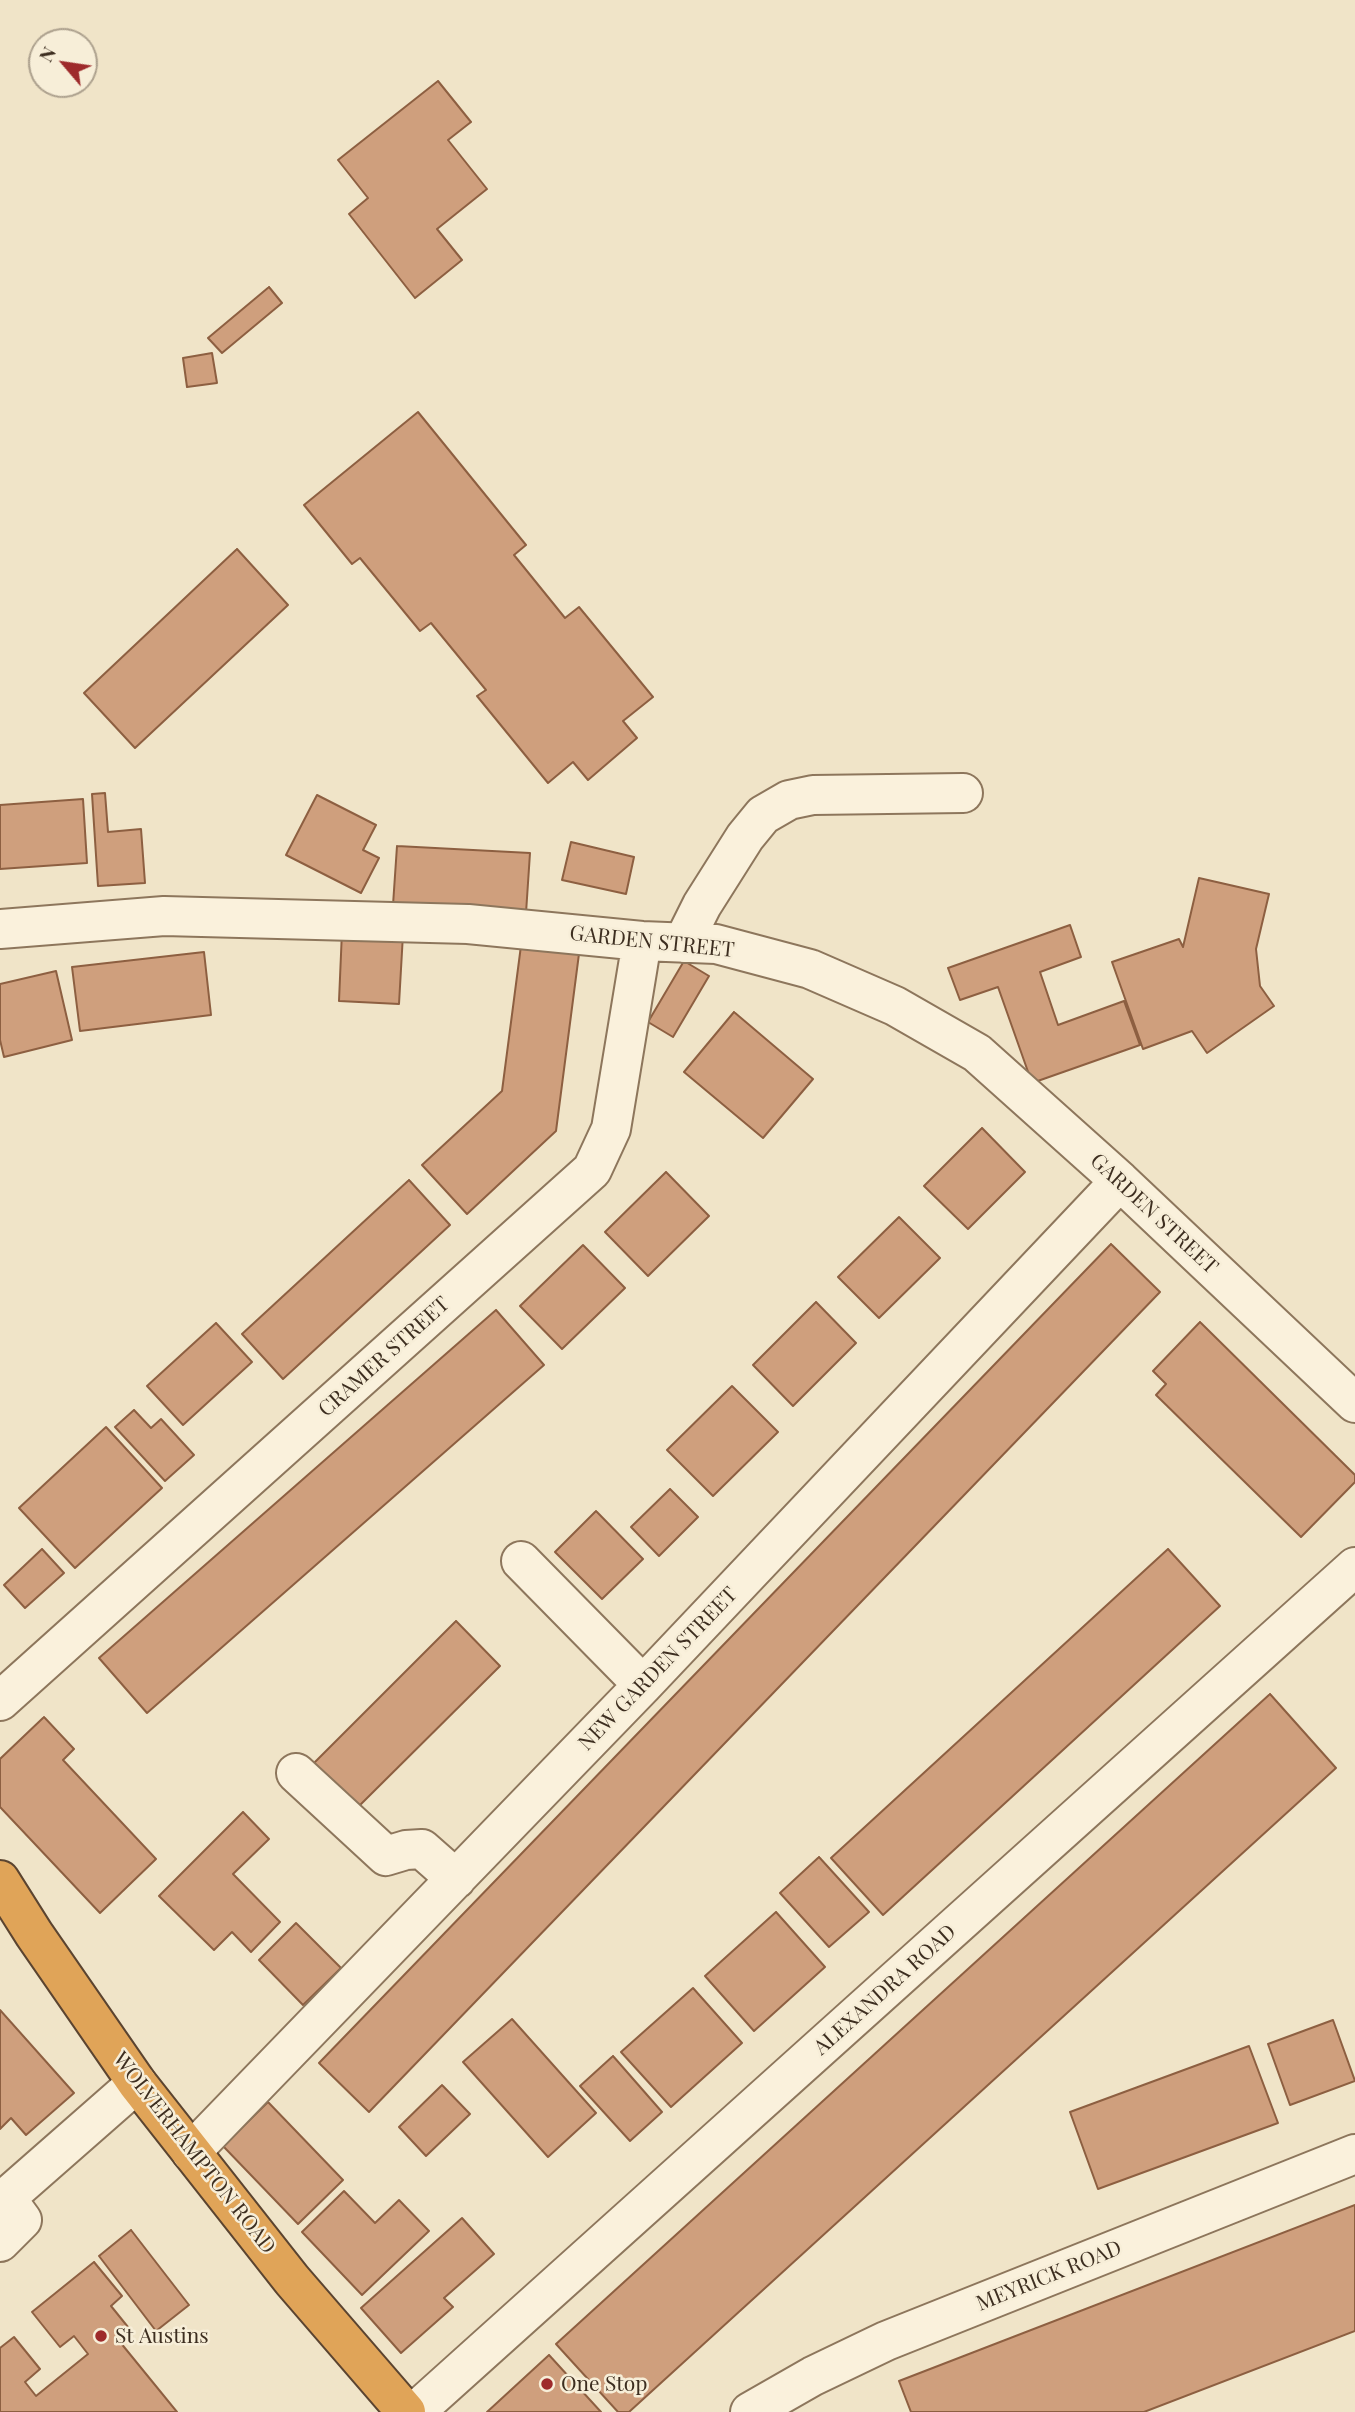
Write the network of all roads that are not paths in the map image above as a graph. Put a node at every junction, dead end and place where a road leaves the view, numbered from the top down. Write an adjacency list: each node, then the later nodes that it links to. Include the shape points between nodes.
1 (963, 793): 4 (street, via 813,795 789,800 764,815 745,837)
2 (0, 929): 3 (street, GARDEN STREET, via 164,916 468,924)
3 (642, 941): 4 (street, GARDEN STREET); 10 (street, CRAMER STREET, via 611,1129 592,1170)
4 (683, 943): 5 (street, GARDEN STREET, via 716,944 810,969 895,1006 977,1053)
5 (1120, 1181): 6 (street, GARDEN STREET); 9 (street, NEW GARDEN STREET)
6 (1355, 1403)
7 (521, 1561): 9 (street)
8 (1355, 1567): 19 (street, ALEXANDRA ROAD)
9 (643, 1685): 13 (street, NEW GARDEN STREET)
10 (0, 1701)
11 (296, 1773): 13 (street, via 386,1856 422,1849)
12 (0, 1880): 14 (highway, WOLVERHAMPTON ROAD)
13 (456, 1880): 15 (street, NEW GARDEN STREET)
14 (137, 2083): 15 (highway, WOLVERHAMPTON ROAD); 17 (street, via 6,2198 22,2220)
15 (191, 2152): 18 (highway, WOLVERHAMPTON ROAD)
16 (1355, 2154): 20 (street, MEYRICK ROAD, via 886,2341 813,2375)
17 (0, 2242)
18 (405, 2412)
19 (415, 2412)
20 (750, 2412)

